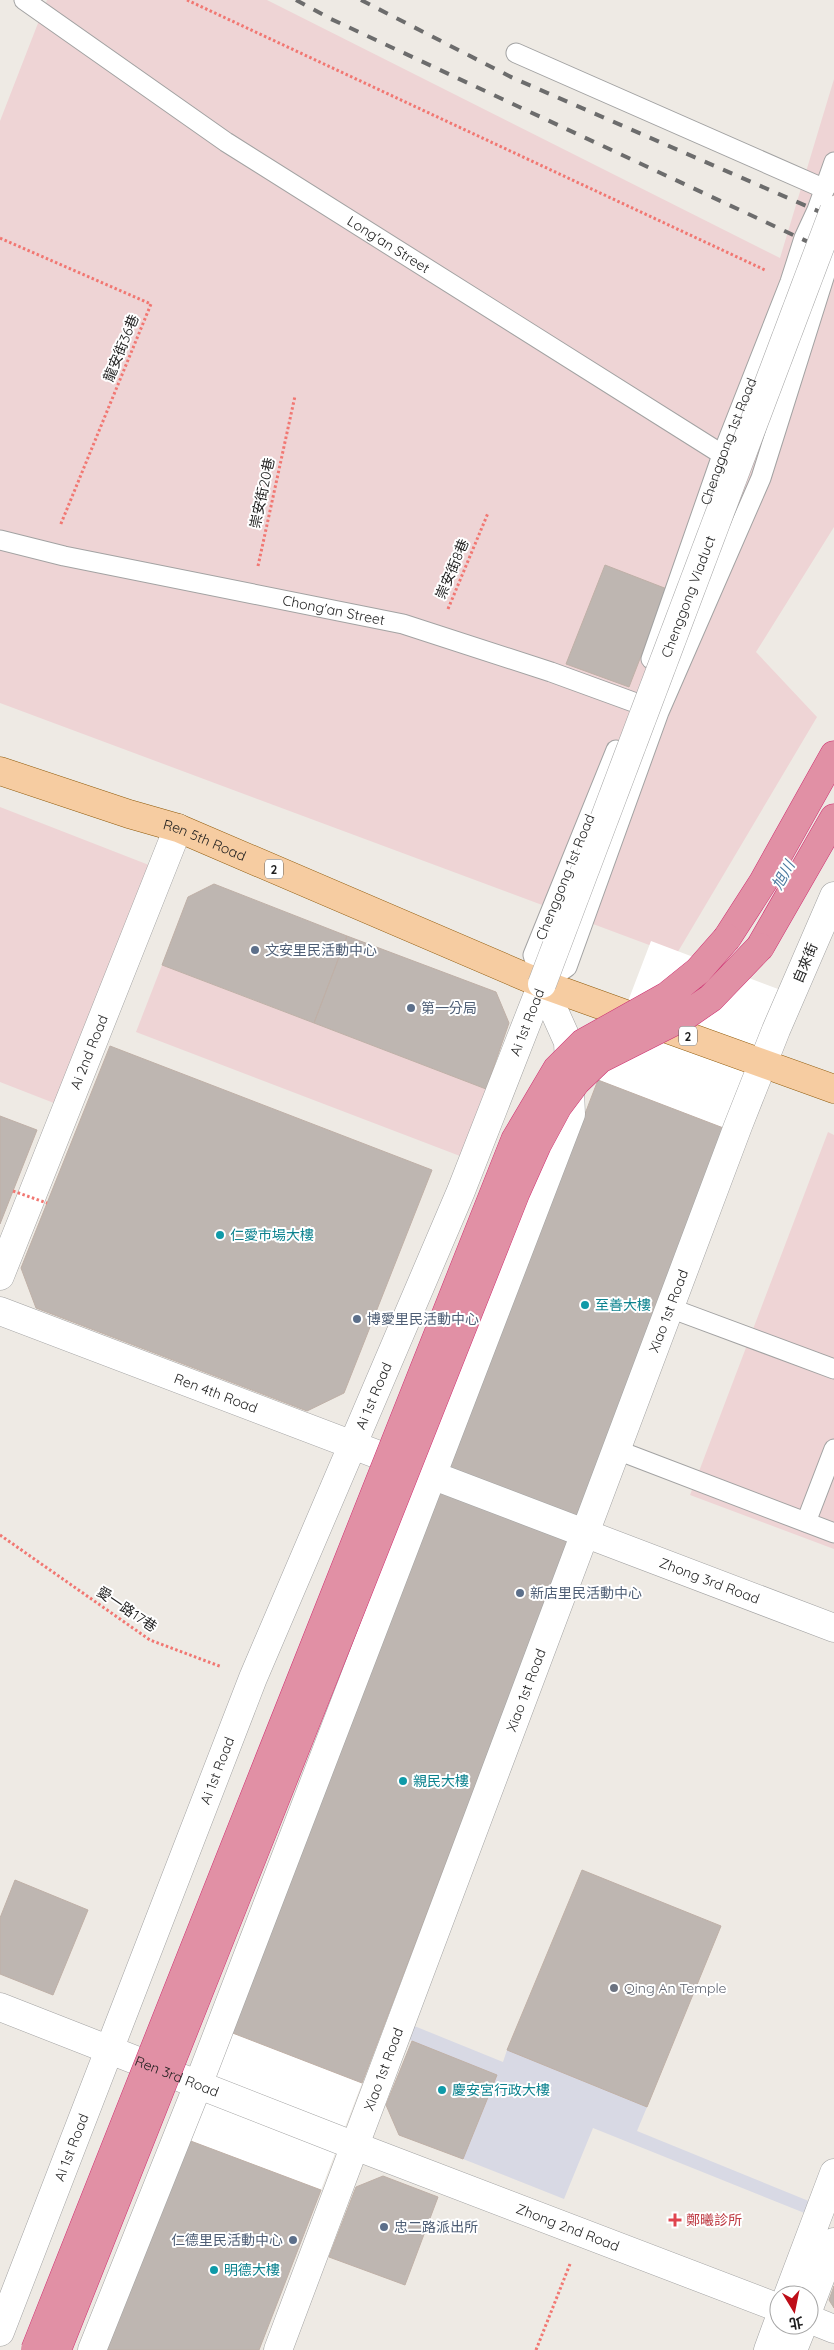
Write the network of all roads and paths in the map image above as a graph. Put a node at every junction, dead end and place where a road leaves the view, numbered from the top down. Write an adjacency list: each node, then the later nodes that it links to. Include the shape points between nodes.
1 (24, 0): 10 (lane, Long'an Street, via 226,142)
2 (187, 0): 8 (path)
3 (516, 52): 5 (lane)
4 (834, 162): 5 (lane, Chenggong 1st Road)
5 (829, 200): 8 (lane, Chenggong 1st Road, via 804,238); 24 (street, Chenggong Viaduct, bridge)
6 (0, 238): 14 (path, 龍安街36巷, via 151,304)
7 (834, 245): 11 (lane)
8 (790, 282): 10 (lane, Chenggong 1st Road)
9 (295, 396): 15 (path, 崇安街20巷)
10 (722, 455): 11 (lane, Long'an Street); 17 (lane, Chenggong 1st Road)
11 (761, 478): 18 (lane)
12 (488, 513): 16 (path, 崇安街8巷)
13 (0, 540): 14 (lane, Chong'an Street)
14 (49, 552): 15 (lane, Chong'an Street)
15 (252, 594): 16 (lane, Chong'an Street, via 403,624)
16 (437, 635): 17 (lane, Chong'an Street)
17 (636, 703): 18 (lane, Chong'an Street); 24 (lane, Chenggong 1st Road, via 533,955)
18 (659, 712): 24 (lane, via 567,967)
19 (834, 755): 59 (highway, bridge, via 763,882 727,938 698,971 667,996 583,1044 558,1069 515,1140)
20 (0, 771): 22 (main road, Ren 5th Road / 2)
21 (834, 818): 60 (highway, bridge, via 760,946 711,998 685,1016 600,1059 571,1088 537,1145)
22 (178, 828): 24 (main road, Ren 5th Road / 2); 30 (street, Ai 2nd Road)
23 (834, 896): 25 (street, 自來街)
24 (542, 984): 26 (main road, 2, bridge); 34 (street, Ai 1st Road, via 461,1191); 37 (street, Ai 1st Road, via 568,1042 571,1114)
25 (776, 1030): 26 (street, Xiao 1st Road)
26 (759, 1062): 27 (main road, 2); 31 (street, Xiao 1st Road)
27 (834, 1089)
28 (13, 1191): 29 (path, bridge)
29 (47, 1203)
30 (0, 1276)
31 (670, 1308): 33 (lane); 36 (street, Xiao 1st Road)
32 (0, 1311): 34 (street, Ren 4th Road)
33 (834, 1369)
34 (353, 1445): 37 (street, Ren 4th Road); 43 (street, Ai 1st Road)
35 (834, 1448): 38 (lane)
36 (617, 1450): 38 (lane); 40 (street, Xiao 1st Road)
37 (432, 1476): 40 (street, Zhong 3rd Road); 46 (street, Ai 1st Road)
38 (806, 1522): 39 (lane)
39 (834, 1533)
40 (584, 1534): 42 (street, Zhong 3rd Road); 47 (street, Xiao 1st Road)
41 (0, 1535): 43 (path, 愛一路17巷, via 150,1640)
42 (834, 1628)
43 (253, 1678): 45 (street, Ai 1st Road)
44 (0, 2007): 45 (street, Ren 3rd Road)
45 (110, 2050): 46 (street, Ren 3rd Road); 56 (street, Ai 1st Road)
46 (198, 2085): 47 (street, Ren 3rd Road); 61 (street, Ai 1st Road)
47 (355, 2146): 49 (street, Zhong 2nd Road); 62 (street, Xiao 1st Road)
48 (834, 2173): 51 (street)
49 (582, 2233): 53 (street, Zhong 2nd Road); 63 (path)
50 (834, 2242): 52 (street)
51 (792, 2285)
52 (818, 2285)
53 (769, 2304)
54 (819, 2323): 55 (street)
55 (834, 2329)
56 (0, 2332)
57 (774, 2335): 64 (street)
58 (799, 2335): 65 (street)
59 (35, 2350)
60 (57, 2350)
61 (92, 2350)
62 (278, 2350)
63 (536, 2350)
64 (768, 2350)
65 (793, 2350)

